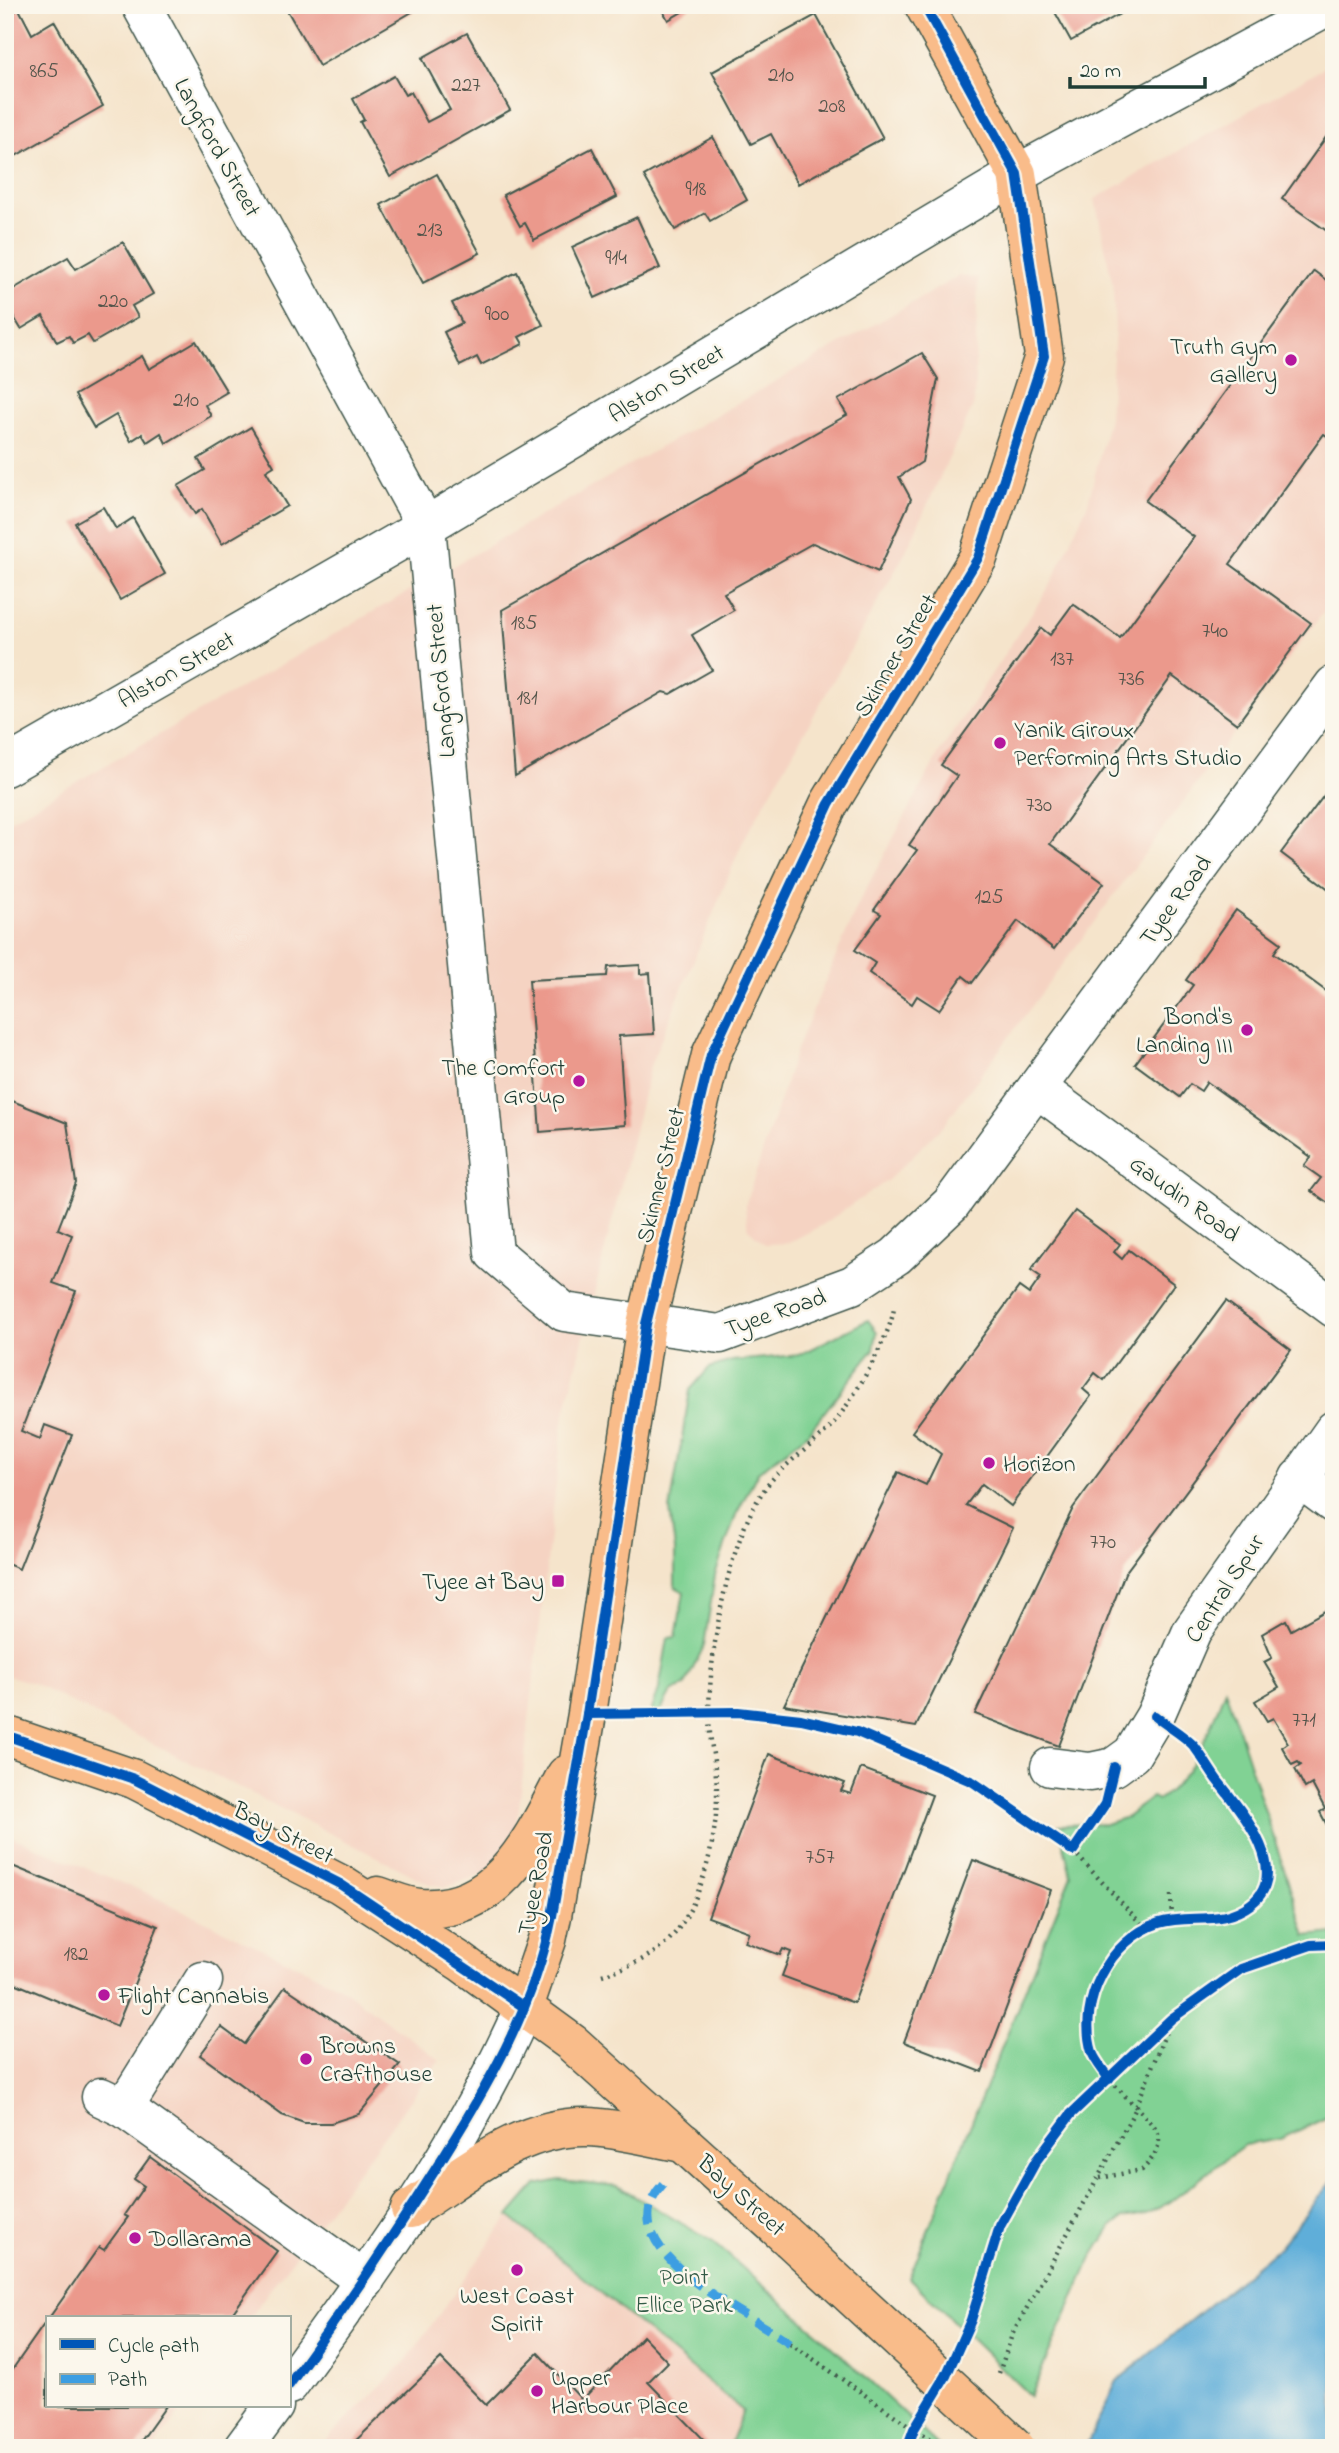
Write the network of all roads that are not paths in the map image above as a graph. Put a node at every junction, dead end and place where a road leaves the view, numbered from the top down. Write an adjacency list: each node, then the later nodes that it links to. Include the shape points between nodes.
1 (141, 5): 5 (street, Langford Street)
2 (924, 5): 4 (main road, Skinner Street)
3 (1330, 5): 4 (street, Alston Street)
4 (1017, 174): 5 (street, Alston Street); 10 (main road, Skinner Street, via 1044,356 1040,369 978,558 830,804 711,1055)
5 (426, 526): 7 (street, Alston Street); 10 (street, Langford Street, via 494,1253 564,1312)
6 (1334, 685): 8 (street, Tyee Road)
7 (5, 767)
8 (1037, 1088): 9 (street, Gaudin Road); 10 (street, Tyee Road, via 951,1204 896,1256 852,1285 720,1334)
9 (1334, 1308)
10 (646, 1324): 15 (main road, Tyee Road)
11 (1334, 1430): 12 (street, Central Spur)
12 (1299, 1478): 13 (street); 16 (street, Central Spur, via 1192,1631 1155,1716 1132,1754 1114,1767 1090,1772)
13 (1334, 1504)
14 (5, 1735): 17 (main road, Bay Street, via 134,1779)
15 (582, 1746): 17 (main road, via 523,1856 499,1880 472,1897 444,1908 417,1908); 19 (main road, Tyee Road, via 547,1940)
16 (1050, 1767)
17 (340, 1884): 19 (main road, Bay Street)
18 (203, 1981): 22 (street, via 113,2103)
19 (523, 2007): 20 (main road, Bay Street, via 572,2043); 21 (street, Tyee Road, via 495,2074)
20 (684, 2143): 21 (main road, via 589,2127 545,2130 508,2145); 26 (main road, Bay Street, bridge)
21 (410, 2209): 22 (street, Tyee Road)
22 (365, 2281): 23 (street, Tyee Road)
23 (290, 2384)
24 (273, 2408): 25 (street)
25 (243, 2448)
26 (1016, 2448)

